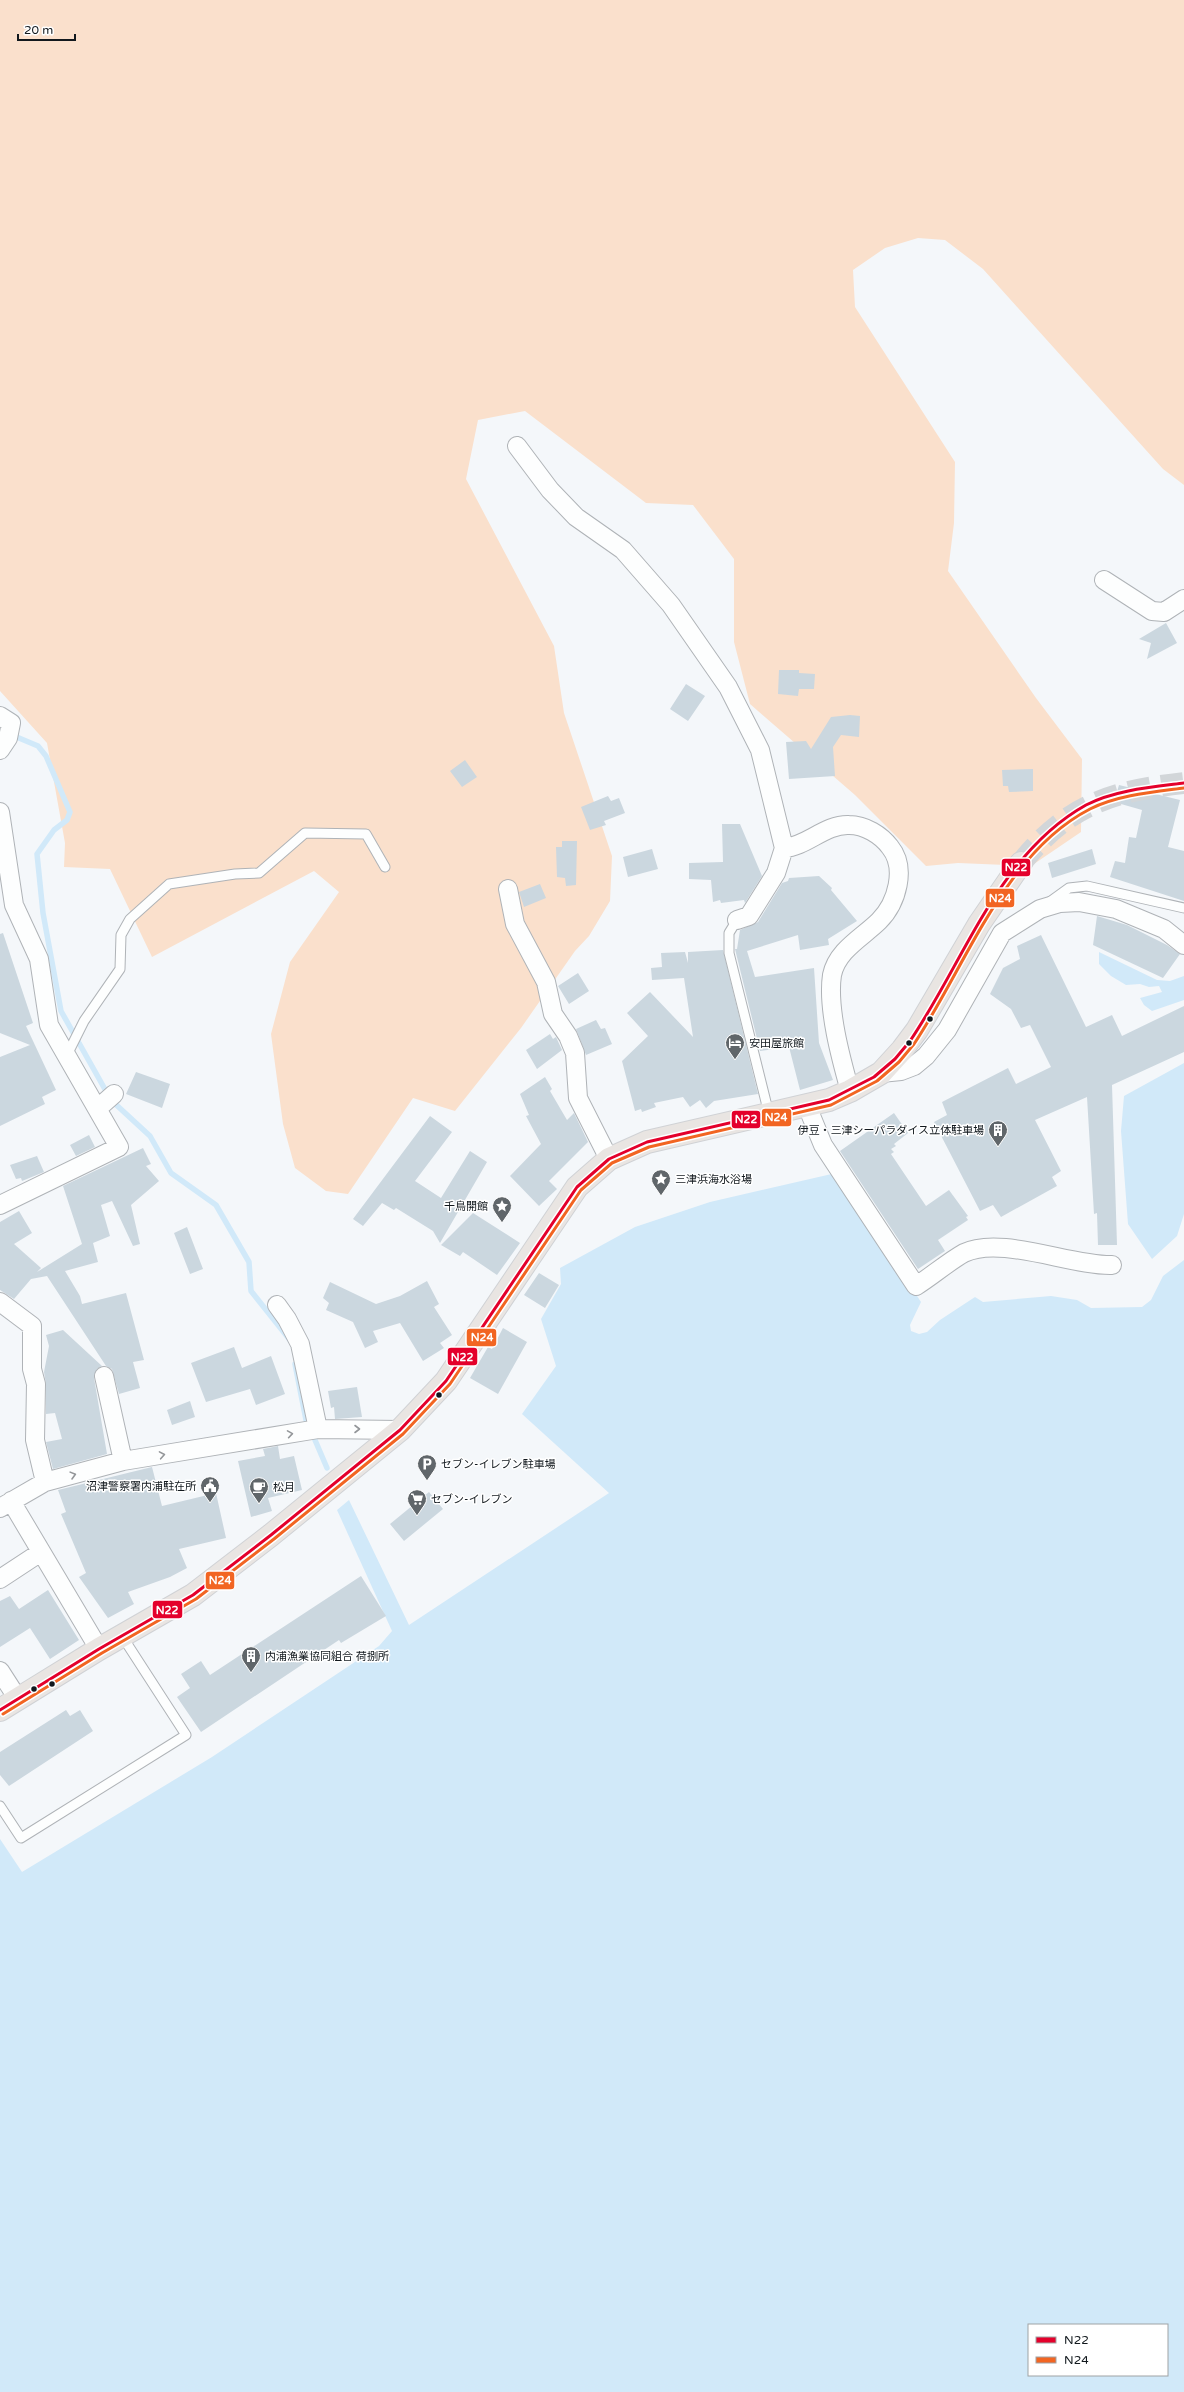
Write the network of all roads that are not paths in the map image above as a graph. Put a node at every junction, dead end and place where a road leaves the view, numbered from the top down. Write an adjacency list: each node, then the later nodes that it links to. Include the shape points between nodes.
1 (517, 446): 5 (street, via 550,490 576,517 624,550 671,605 728,687 760,750)
2 (1104, 580): 3 (street, via 1152,611 1164,612)
3 (1184, 599)
4 (0, 812): 13 (street, via 14,905 39,959 48,1025)
5 (784, 848): 11 (street, via 776,873 749,916); 15 (street, via 826,830 848,825 862,827 882,837 900,865 899,882 880,920 860,936 839,959 832,974 834,1015)
6 (1021, 863): 14 (main road, via 979,924 917,1030)
7 (385, 866): 13 (lane, via 366,834 305,833 259,873 169,884 130,919 121,935 120,969 82,1025)
8 (508, 889): 20 (street, via 515,924 546,982 553,1014 568,1036 575,1053 578,1098)
9 (1184, 908): 10 (lane, via 1087,886 1069,888)
10 (1040, 909): 12 (street, via 1060,903 1079,902 1116,909 1164,929); 14 (street, via 1002,933 947,1030 926,1056 914,1066)
11 (737, 920): 19 (lane, via 730,933 729,953)
12 (1184, 944)
13 (67, 1054): 18 (street)
14 (881, 1073): 15 (main road)
15 (850, 1091): 17 (main road)
16 (114, 1094): 18 (street)
17 (807, 1106): 19 (main road); 22 (street, via 823,1145 916,1286 965,1253 988,1247 1096,1266)
18 (99, 1108): 21 (street, via 119,1147)
19 (769, 1114): 20 (main road, via 664,1137)
20 (609, 1159): 27 (main road, via 577,1187 446,1381)
21 (0, 1205)
22 (1112, 1265)
23 (0, 1302): 29 (street, via 32,1326 32,1369 36,1384 35,1440)
24 (277, 1306): 26 (street, via 300,1344)
25 (104, 1376): 28 (street)
26 (318, 1429): 27 (street, one-way to 27); 28 (street, one-way to 26)
27 (400, 1430): 33 (main road, via 271,1535 193,1594)
28 (123, 1462): 29 (street, one-way to 28)
29 (45, 1482): 30 (street)
30 (6, 1504): 31 (street)
31 (41, 1552): 32 (street); 34 (street)
32 (0, 1580)
33 (122, 1636): 34 (main road); 38 (lane, via 186,1735 21,1838)
34 (99, 1649): 36 (main road)
35 (0, 1671): 36 (street)
36 (18, 1699): 37 (main road)
37 (0, 1710)
38 (0, 1806)

